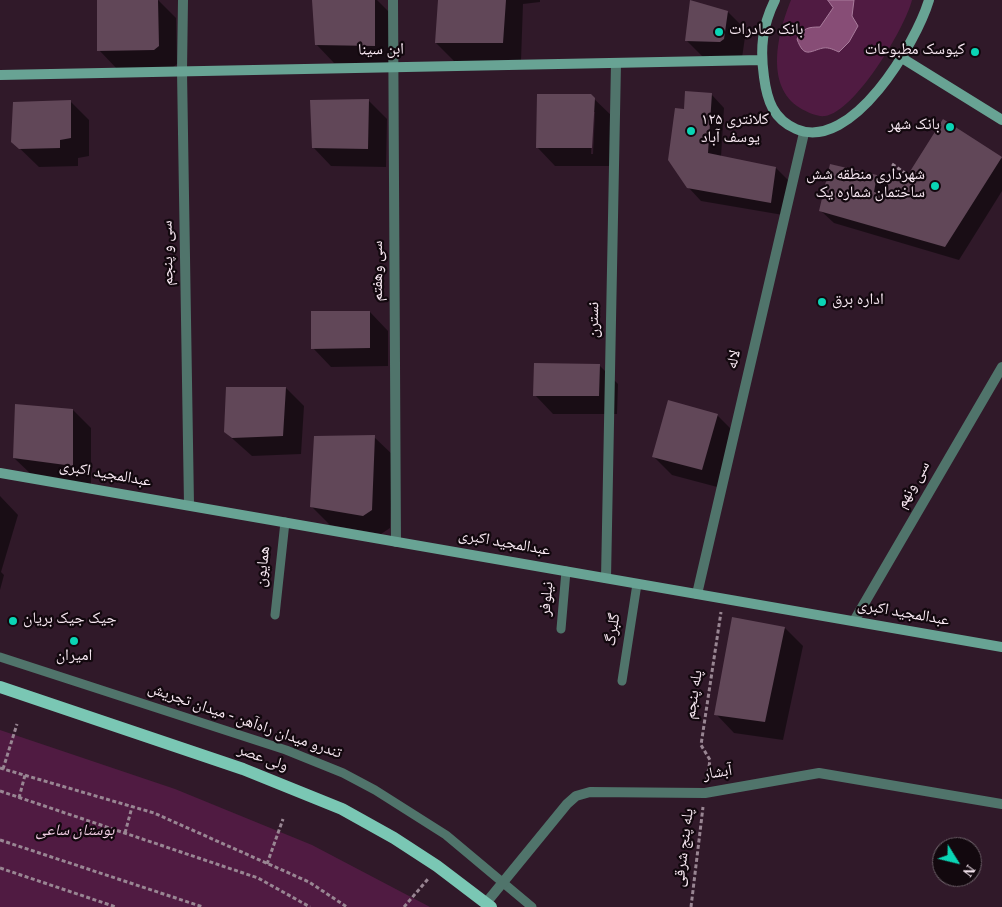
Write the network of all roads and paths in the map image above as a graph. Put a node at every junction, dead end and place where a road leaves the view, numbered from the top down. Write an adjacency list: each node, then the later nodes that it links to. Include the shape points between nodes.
1 (183, 0): 9 (street, سی و پنجم)
2 (393, 0): 8 (street, سی وهفتم)
3 (775, 0): 6 (street, via 767,16 761,44)
4 (929, 0): 5 (street)
5 (902, 58): 11 (street); 12 (street, via 871,97 850,117 832,128)
6 (762, 60): 7 (street, ابن سینا); 12 (street, via 766,94 774,113 788,126)
7 (616, 63): 8 (street, ابن سینا); 21 (street, نسترن)
8 (394, 67): 9 (street, ابن سینا); 19 (street, سی وهفتم)
9 (182, 71): 10 (street, ابن سینا); 17 (street, سی و پنجم)
10 (0, 75)
11 (1002, 120)
12 (804, 133): 23 (street, لاله)
13 (892, 164): 14 (path)
14 (908, 175)
15 (1002, 366): 26 (street, سی ونهم)
16 (0, 473): 17 (street, عبدالمجید اکبری)
17 (189, 506): 18 (street, عبدالمجید اکبری)
18 (285, 522): 19 (street, عبدالمجید اکبری); 25 (lane, همایون)
19 (396, 542): 20 (street, عبدالمجید اکبری)
20 (566, 571): 21 (street, عبدالمجید اکبری); 27 (lane, نیلوفر)
21 (606, 578): 22 (street, عبدالمجید اکبری)
22 (637, 584): 23 (street, عبدالمجید اکبری); 30 (lane, گلبرگ)
23 (697, 594): 24 (street, عبدالمجید اکبری)
24 (723, 599): 26 (street, عبدالمجید اکبری); 36 (path, پله پنجم, via 701,745 710,760)
25 (275, 615)
26 (854, 621): 28 (street, عبدالمجید اکبری)
27 (561, 629)
28 (1002, 647)
29 (0, 657): 45 (lane, تندرو میدان راه‌آهن - میدان تجریش, via 286,750 342,773 446,835)
30 (622, 681)
31 (0, 688): 47 (main road, ولی عصر, via 243,769 342,809 437,866)
32 (17, 724): 33 (path)
33 (1, 768): 34 (path)
34 (24, 775): 37 (path); 39 (path)
35 (0, 791): 37 (path)
36 (705, 793): 38 (street, آبشار, via 819,773); 45 (street, آبشار, via 605,791 576,796); 54 (path, پله پنج شرقی)
37 (19, 798): 41 (path)
38 (1002, 804)
39 (132, 807): 41 (path); 43 (path, via 154,813)
40 (284, 819): 43 (path)
41 (125, 833): 50 (path, via 258,878)
42 (0, 840): 49 (path)
43 (267, 864): 51 (path, via 309,882)
44 (0, 868): 48 (path)
45 (502, 880): 47 (street, آبشار); 53 (lane, تندرو میدان راه‌آهن - میدان تجریش)
46 (418, 891): 52 (path)
47 (488, 905)
48 (116, 907)
49 (203, 907)
50 (310, 907)
51 (347, 907)
52 (404, 907)
53 (532, 907)
54 (691, 907)

